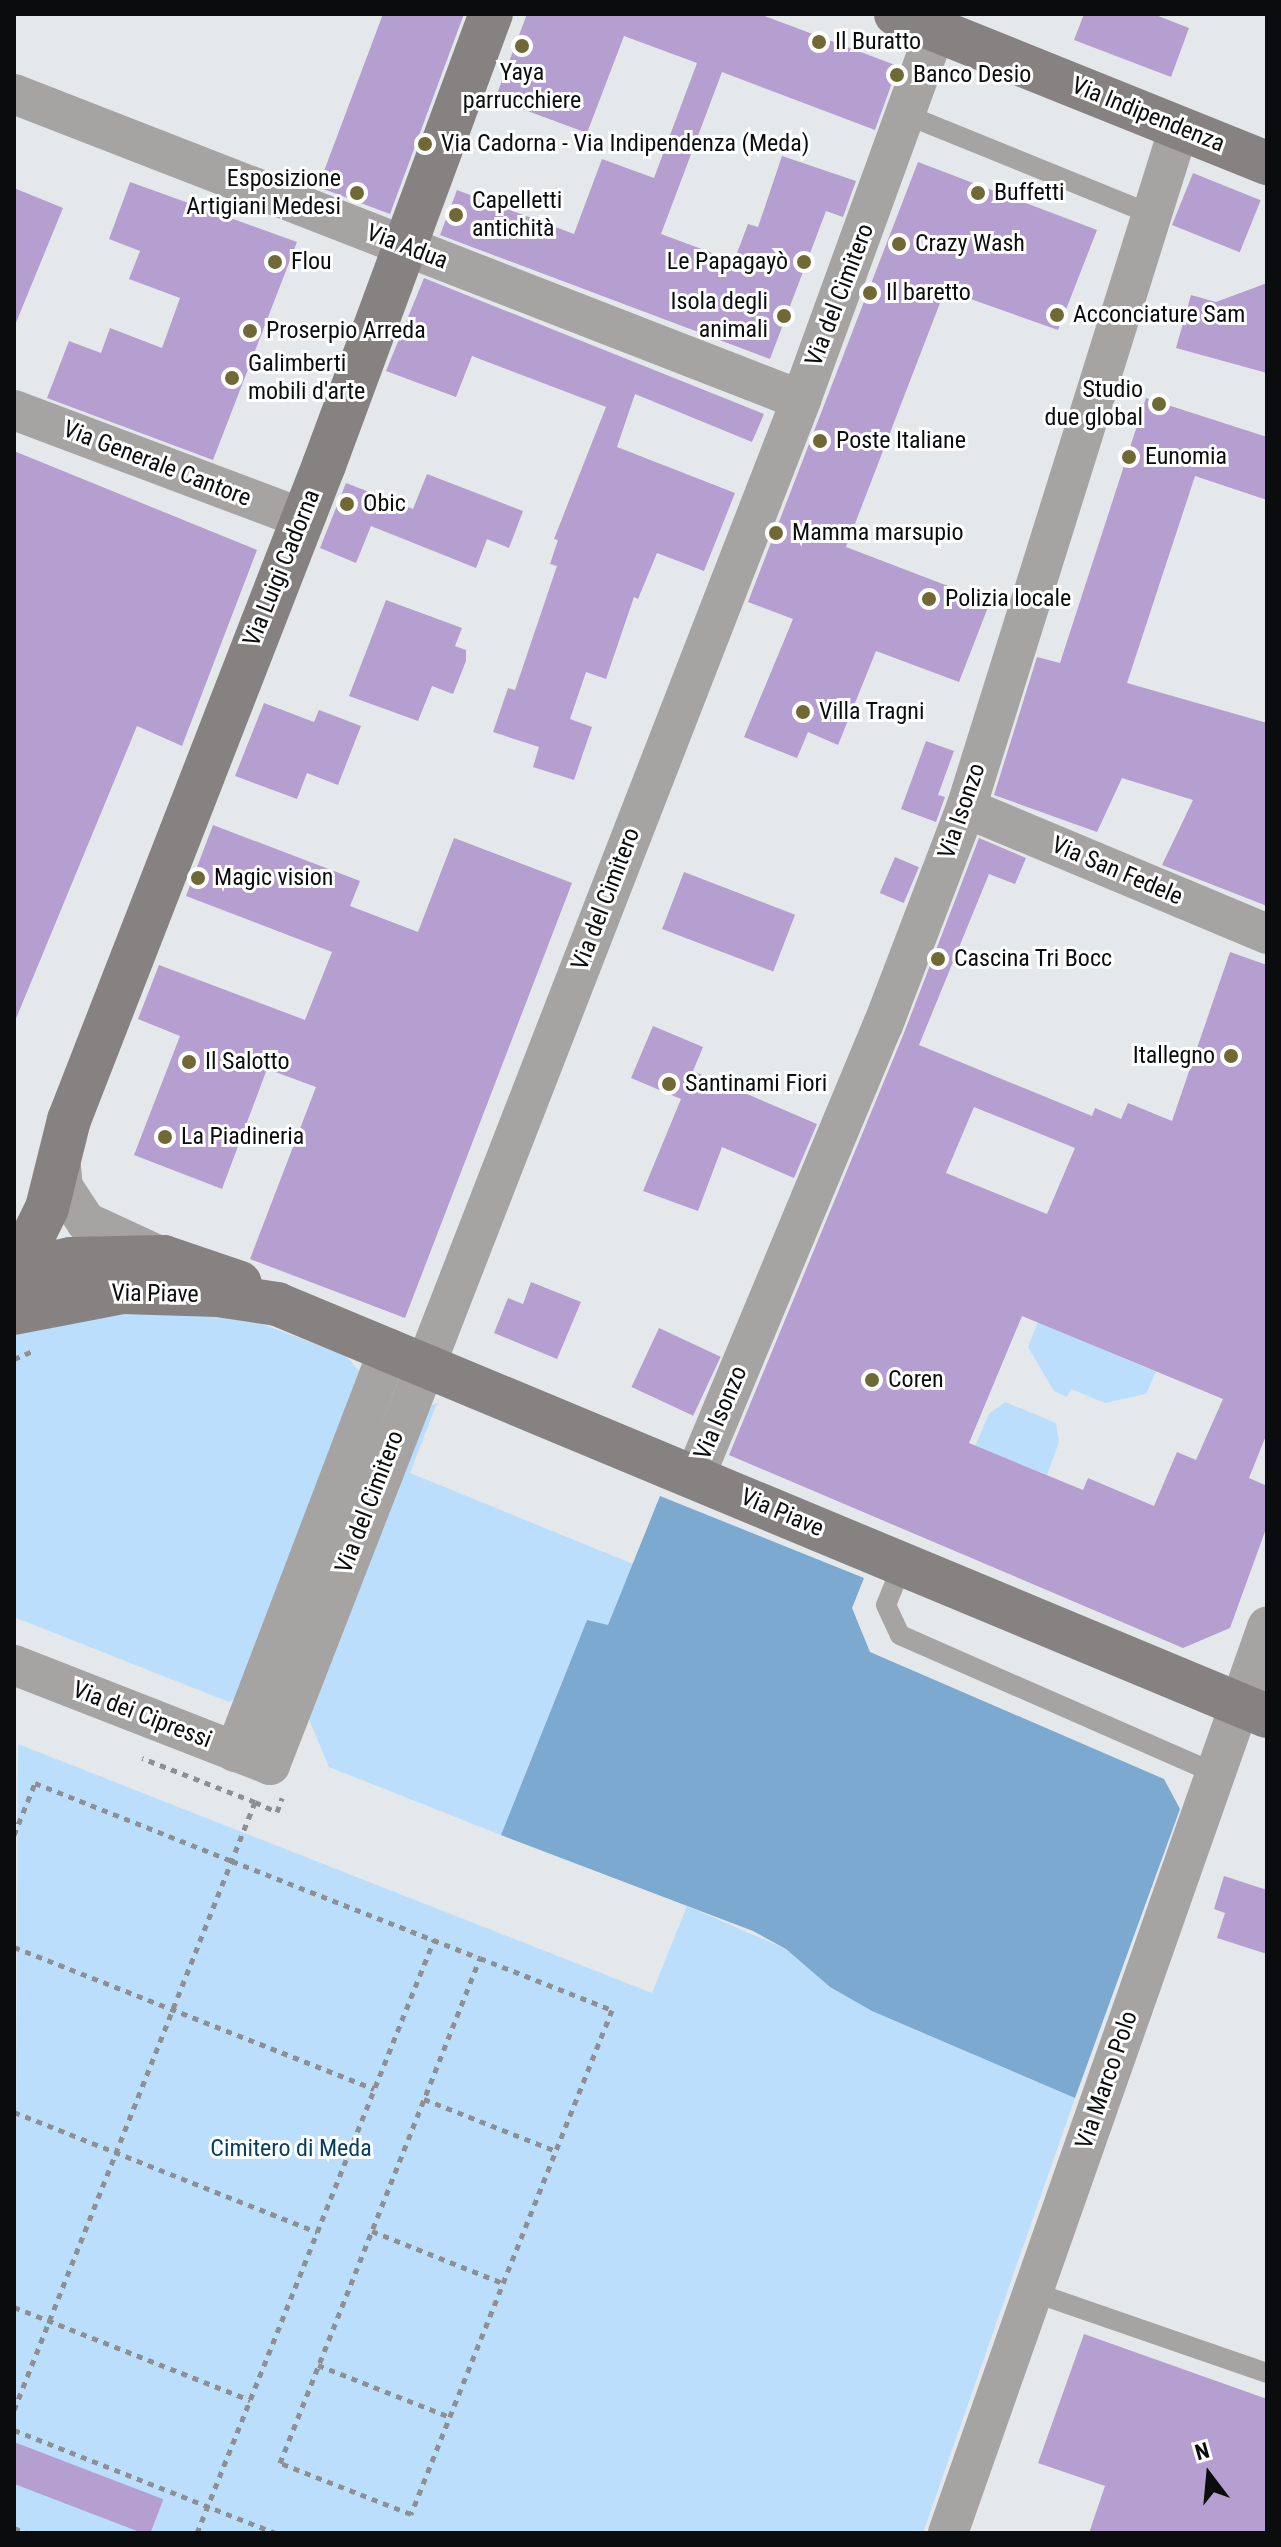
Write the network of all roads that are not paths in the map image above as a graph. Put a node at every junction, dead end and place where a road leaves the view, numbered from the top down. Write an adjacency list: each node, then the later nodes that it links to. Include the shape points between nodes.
1 (491, 14): 9 (street, Via Luigi Cadorna)
2 (896, 14): 3 (street, Via Indipendenza)
3 (936, 30): 5 (street, Via del Cimitero); 6 (street, Via Indipendenza)
4 (14, 94): 9 (street, Via Adua)
5 (907, 115): 8 (lane); 10 (street, Via del Cimitero)
6 (1179, 128): 7 (street, Via Indipendenza); 8 (street, Via Isonzo)
7 (1267, 163)
8 (1151, 214): 13 (street, Via Isonzo)
9 (403, 245): 10 (street, Via Adua); 12 (street, Via Luigi Cadorna)
10 (801, 400): 21 (street, Via del Cimitero)
11 (14, 410): 12 (street, Via Generale Cantore)
12 (301, 518): 15 (street, Via Luigi Cadorna)
13 (966, 808): 14 (street, Via San Fedele); 22 (street, Via Isonzo, via 883,1025)
14 (1267, 934)
15 (64, 1138): 16 (street, Via Luigi Cadorna); 17 (street, Via Piave, via 63,1187 86,1222); 18 (street, Via Luigi Cadorna, via 47,1208)
16 (14, 1212)
17 (164, 1257): 18 (street, Via Piave, via 71,1259); 19 (street, Via Piave, via 215,1272)
18 (15, 1272)
19 (296, 1310): 20 (street, Via Piave, via 239,1297 138,1291 81,1296); 21 (street, Via Piave)
20 (14, 1313)
21 (406, 1355): 22 (street, Via Piave); 27 (street, Via del Cimitero)
22 (695, 1476): 23 (street, Via Piave)
23 (903, 1563): 26 (street, Via Piave); 28 (lane, via 886,1605 900,1635)
24 (1267, 1627): 26 (street, Via Marco Polo)
25 (14, 1665): 27 (street, Via dei Cipressi)
26 (1253, 1710): 28 (street, Via Marco Polo)
27 (252, 1759)
28 (1215, 1773): 29 (street, Via Marco Polo)
29 (1033, 2292): 30 (lane); 31 (street, Via Marco Polo)
30 (1267, 2373)
31 (948, 2533)

